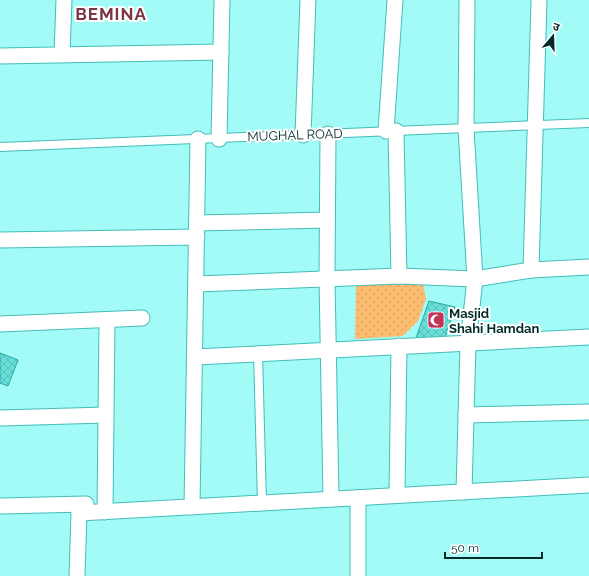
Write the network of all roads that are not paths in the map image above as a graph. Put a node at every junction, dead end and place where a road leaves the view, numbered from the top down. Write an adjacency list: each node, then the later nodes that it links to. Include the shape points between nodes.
1 (64, 0): 8 (street)
2 (222, 0): 7 (street)
3 (308, 0): 15 (street)
4 (395, 0): 13 (street)
5 (467, 0): 12 (street)
6 (539, 0): 11 (street)
7 (221, 52): 8 (street); 16 (street)
8 (62, 55): 9 (street)
9 (0, 56)
10 (589, 123): 11 (lane, MUGHAL ROAD)
11 (536, 125): 12 (lane, MUGHAL ROAD); 23 (street)
12 (466, 129): 13 (lane, MUGHAL ROAD); 25 (street)
13 (391, 131): 14 (lane, MUGHAL ROAD); 24 (street)
14 (328, 134): 15 (lane, MUGHAL ROAD); 19 (street)
15 (303, 135): 16 (lane, MUGHAL ROAD)
16 (219, 138): 17 (lane, MUGHAL ROAD)
17 (198, 139): 18 (lane, MUGHAL ROAD); 20 (street)
18 (0, 148)
19 (327, 220): 20 (street); 26 (street)
20 (197, 230): 21 (street); 27 (street)
21 (0, 240)
22 (589, 267): 23 (street)
23 (531, 270): 25 (street)
24 (399, 276): 25 (street); 26 (street)
25 (474, 278): 32 (street)
26 (327, 279): 27 (street); 34 (street)
27 (196, 284): 36 (street)
28 (142, 318): 29 (street)
29 (107, 320): 30 (street); 38 (street)
30 (0, 324)
31 (589, 337): 32 (street)
32 (468, 342): 33 (street); 39 (street)
33 (399, 346): 34 (street); 43 (street)
34 (328, 350): 35 (street); 45 (street)
35 (258, 353): 36 (street); 46 (lane)
36 (195, 357): 48 (street)
37 (589, 412): 39 (street)
38 (106, 415): 40 (street); 49 (street)
39 (466, 415): 42 (street)
40 (0, 418)
41 (589, 486): 42 (street)
42 (464, 492): 43 (street)
43 (397, 496): 44 (street)
44 (358, 498): 45 (street); 52 (street)
45 (331, 499): 46 (street)
46 (262, 503): 48 (street)
47 (0, 506): 50 (street, via 86,504)
48 (192, 507): 49 (street)
49 (105, 512): 50 (street)
50 (79, 513): 51 (street)
51 (77, 576)
52 (358, 576)

